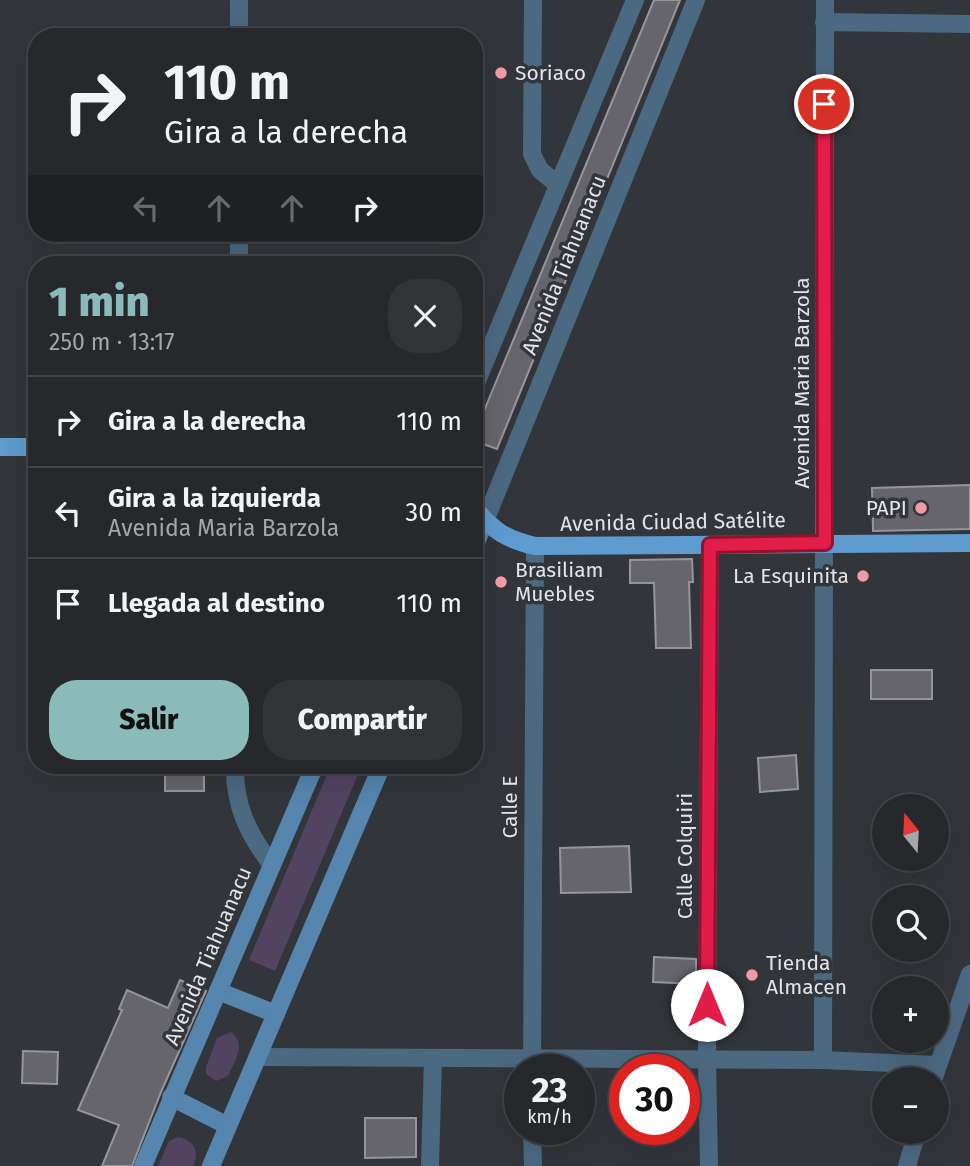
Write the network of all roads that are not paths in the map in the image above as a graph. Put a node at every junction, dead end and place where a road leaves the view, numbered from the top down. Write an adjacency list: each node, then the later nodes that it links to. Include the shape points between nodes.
1 (239, 0): 8 (street)
2 (533, 0): 9 (street, via 532,155 540,170)
3 (635, 0): 9 (street, Avenida Tiahuanacu)
4 (696, 0): 13 (street, Avenida Tiahuanacu)
5 (825, 0): 6 (street, Avenida Maria Barzola)
6 (824, 22): 7 (street); 15 (street, Avenida Maria Barzola)
7 (970, 24)
8 (239, 28)
9 (557, 184): 10 (street, Avenida Tiahuanacu)
10 (483, 366)
11 (0, 447): 12 (main road)
12 (28, 447)
13 (483, 508)
14 (483, 518): 18 (main road, Avenida Ciudad Satélite, via 511,541)
15 (825, 543): 16 (main road, Avenida Ciudad Satélite); 17 (main road, Avenida Ciudad Satélite); 30 (street, Avenida Maria Barzola)
16 (970, 543)
17 (710, 545): 18 (main road, Avenida Ciudad Satélite); 29 (street, Calle Colquiri)
18 (535, 546): 26 (street, Calle E)
19 (235, 774): 22 (street, via 234,787 248,831)
20 (311, 774): 22 (main road, Avenida Tiahuanacu)
21 (378, 774): 25 (main road)
22 (272, 865): 24 (main road, Avenida Tiahuanacu)
23 (970, 974): 34 (street)
24 (218, 991): 25 (main road); 35 (main road, Avenida Tiahuanacu)
25 (276, 1014): 27 (main road)
26 (532, 1054)
27 (258, 1057): 28 (street); 36 (main road)
28 (433, 1058): 31 (street); 41 (street)
29 (707, 1059): 30 (street); 32 (street); 43 (street, Calle Colquiri)
30 (823, 1060): 33 (street)
31 (504, 1062)
32 (595, 1062)
33 (888, 1067)
34 (937, 1067)
35 (171, 1097): 36 (main road); 39 (main road, Avenida Tiahuanacu)
36 (228, 1126): 40 (main road)
37 (913, 1144): 44 (street)
38 (532, 1145): 42 (street)
39 (143, 1166)
40 (211, 1166)
41 (430, 1166)
42 (533, 1166)
43 (709, 1166)
44 (907, 1166)

